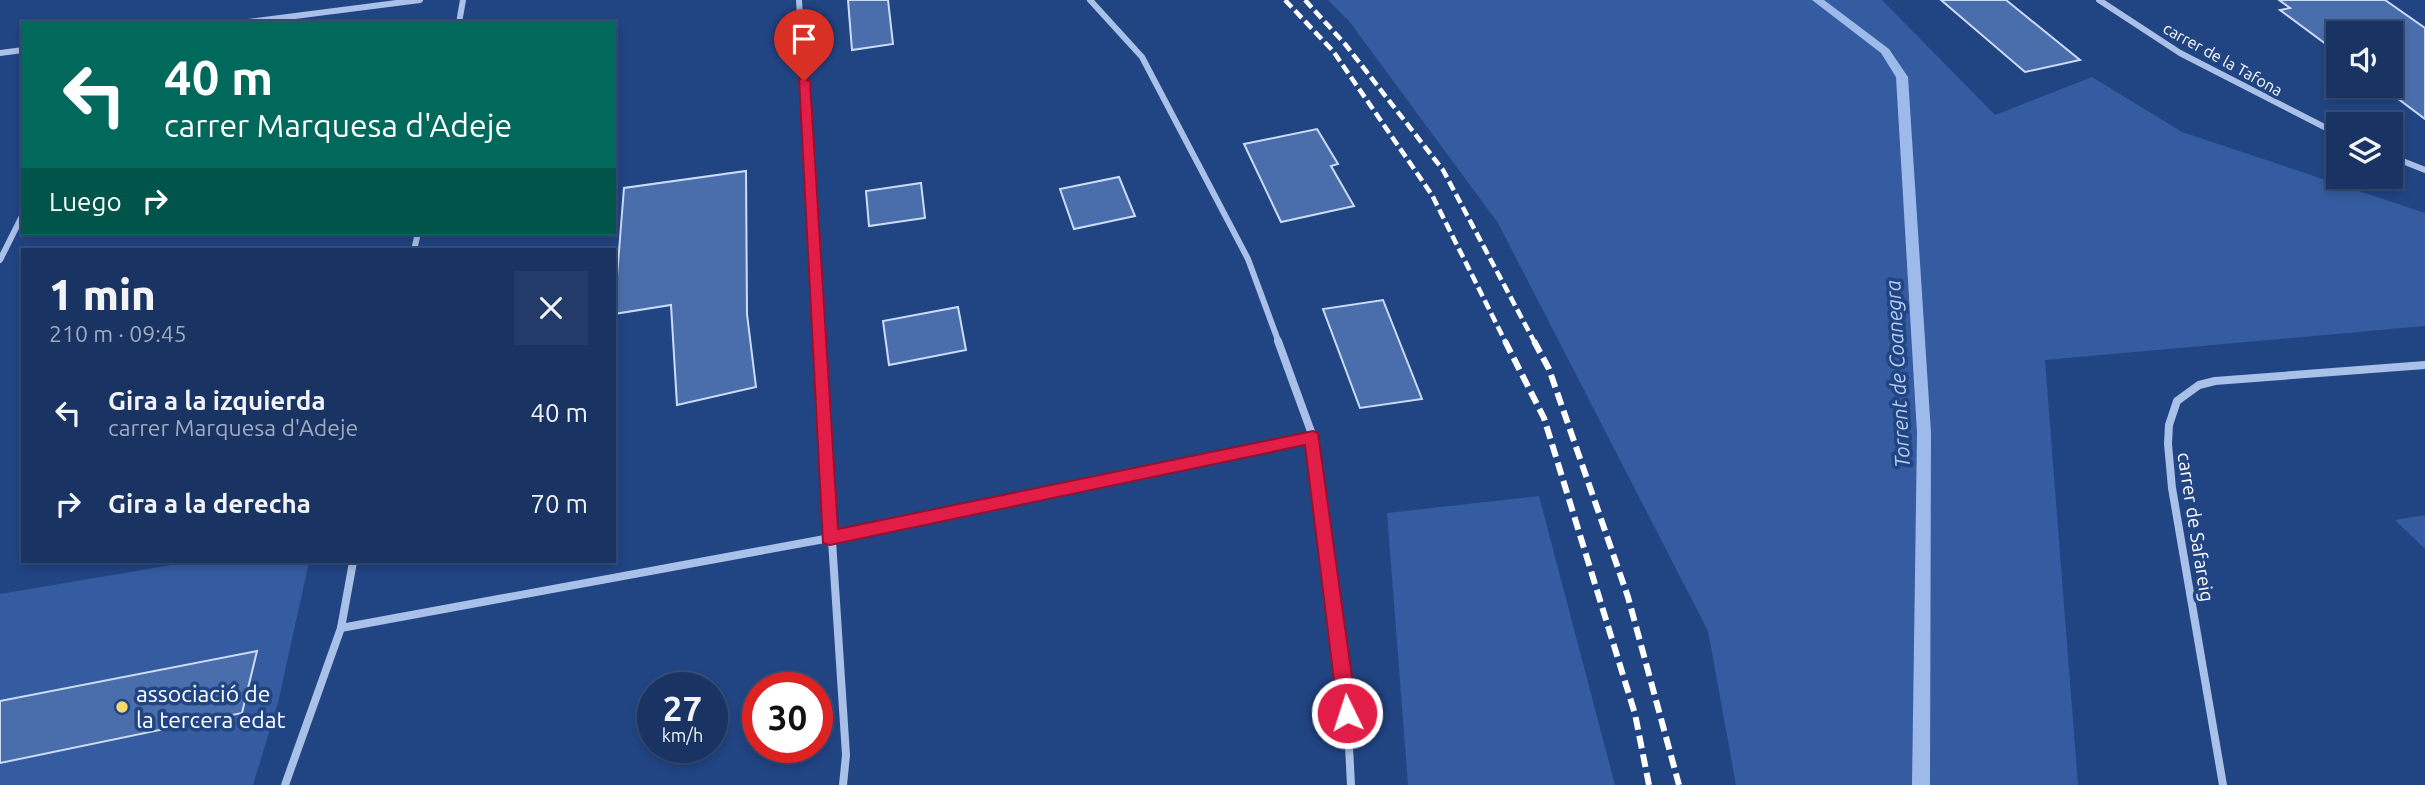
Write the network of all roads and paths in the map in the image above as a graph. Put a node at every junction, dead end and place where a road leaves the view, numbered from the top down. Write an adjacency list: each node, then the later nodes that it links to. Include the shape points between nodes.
1 (420, 0): 6 (street)
2 (463, 0): 7 (street)
3 (799, 0): 17 (street)
4 (1090, 0): 16 (street, via 1142,57 1248,259)
5 (2099, 0): 10 (street, carrer de la Tafona, via 2180,53)
6 (256, 21)
7 (458, 21)
8 (21, 50): 9 (street)
9 (0, 53)
10 (2326, 128)
11 (2403, 161): 12 (street)
12 (2425, 170)
13 (21, 218): 14 (street)
14 (0, 260)
15 (2425, 365): 23 (street, carrer de Safareig, via 2215,381 2199,385 2177,401 2169,425 2172,488)
16 (1313, 437): 17 (street); 22 (street, via 1346,688)
17 (830, 538): 19 (street); 21 (street, via 846,755)
18 (354, 563): 19 (street)
19 (341, 628): 20 (street)
20 (285, 785)
21 (843, 785)
22 (1351, 785)
23 (2222, 785)

